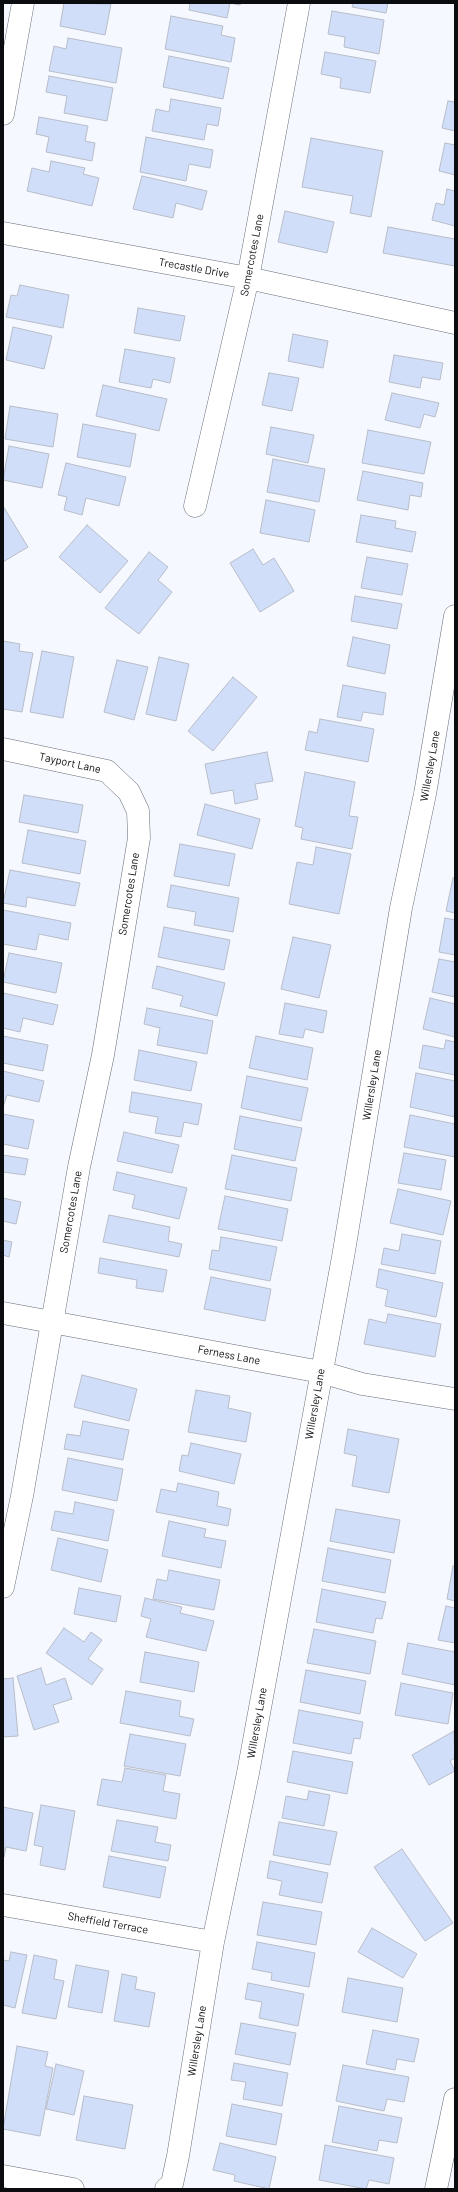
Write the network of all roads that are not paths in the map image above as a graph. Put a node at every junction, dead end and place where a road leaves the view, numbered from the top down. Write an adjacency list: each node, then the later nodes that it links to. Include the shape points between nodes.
1 (23, 3): 3 (street)
2 (298, 3): 5 (street, Somercotes Lane)
3 (3, 114)
4 (3, 233): 5 (street, Trecastle Drive)
5 (248, 278): 6 (street, Trecastle Drive); 7 (street, Somercotes Lane)
6 (455, 322)
7 (195, 506)
8 (455, 616): 13 (street, Willersley Lane, via 425,794 401,908 343,1257)
9 (3, 749): 10 (street, Tayport Lane, via 107,771 128,792 138,811)
10 (139, 838): 12 (street, Somercotes Lane, via 103,1055 79,1167)
11 (3, 1313): 12 (street, Ferness Lane)
12 (52, 1321): 13 (street, Ferness Lane); 15 (street, Somercotes Lane, via 22,1496)
13 (321, 1372): 14 (street, Ferness Lane, via 362,1384); 17 (street, Willersley Lane, via 248,1773)
14 (455, 1399)
15 (3, 1587)
16 (3, 1905): 17 (street, Sheffield Terrace)
17 (213, 1942): 21 (street, Willersley Lane, via 178,2156 172,2184)
18 (455, 2099): 22 (street)
19 (3, 2176): 20 (street)
20 (73, 2189)
21 (166, 2189)
22 (436, 2189)

